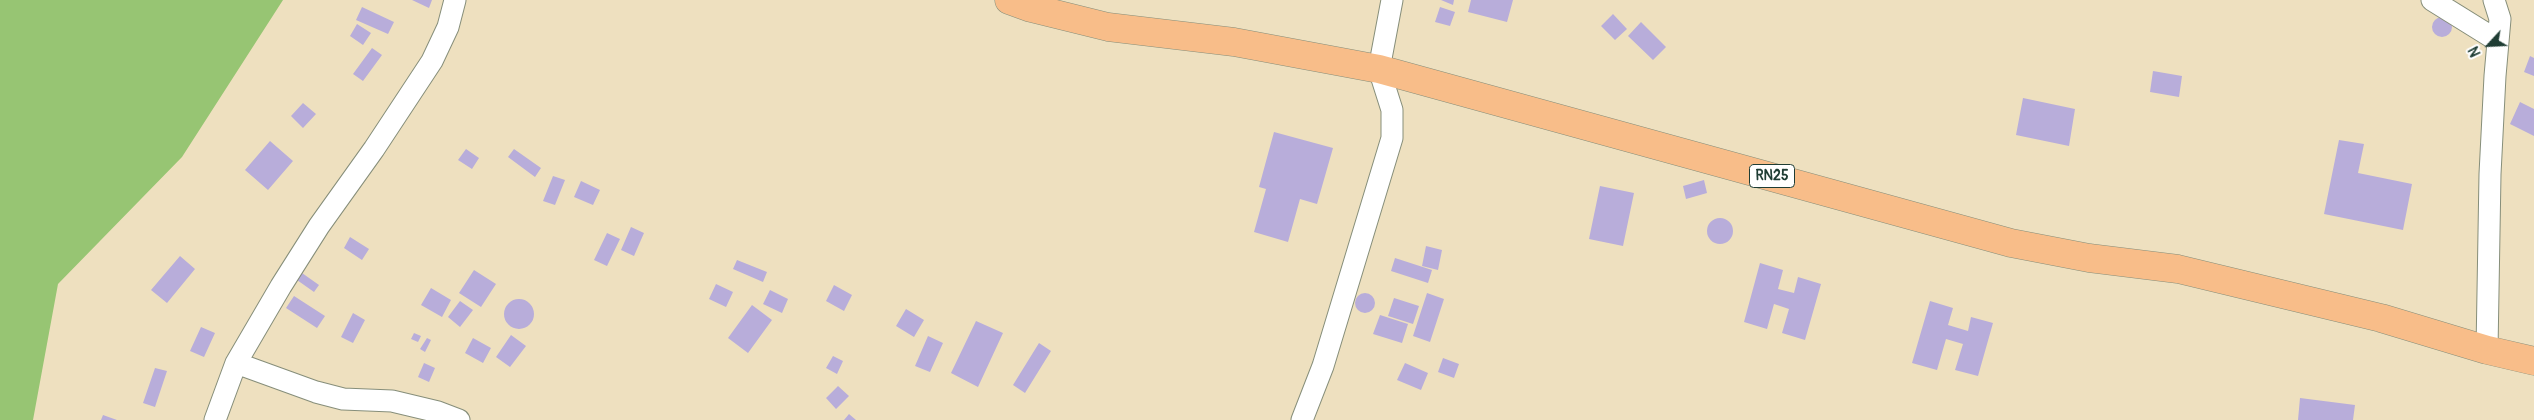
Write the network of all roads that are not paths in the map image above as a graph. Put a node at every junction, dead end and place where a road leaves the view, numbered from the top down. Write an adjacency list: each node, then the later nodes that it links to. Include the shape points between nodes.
1 (455, 0): 10 (street, via 448,26 432,61 319,226)
2 (1009, 0): 7 (main road, RN25, via 1108,27 1234,42)
3 (1392, 0): 7 (street)
4 (2432, 0): 6 (street)
5 (2494, 0): 6 (street, via 2500,19)
6 (2498, 41): 8 (street, via 2490,174)
7 (1379, 69): 8 (main road, RN25, via 2011,243 2089,258 2178,269 2381,318); 13 (street, via 1392,110 1392,138 1323,366)
8 (2487, 350): 9 (main road, RN25)
9 (2534, 360)
10 (236, 363): 11 (street); 12 (street, via 343,399 392,401)
11 (215, 420)
12 (458, 420)
13 (1302, 420)

